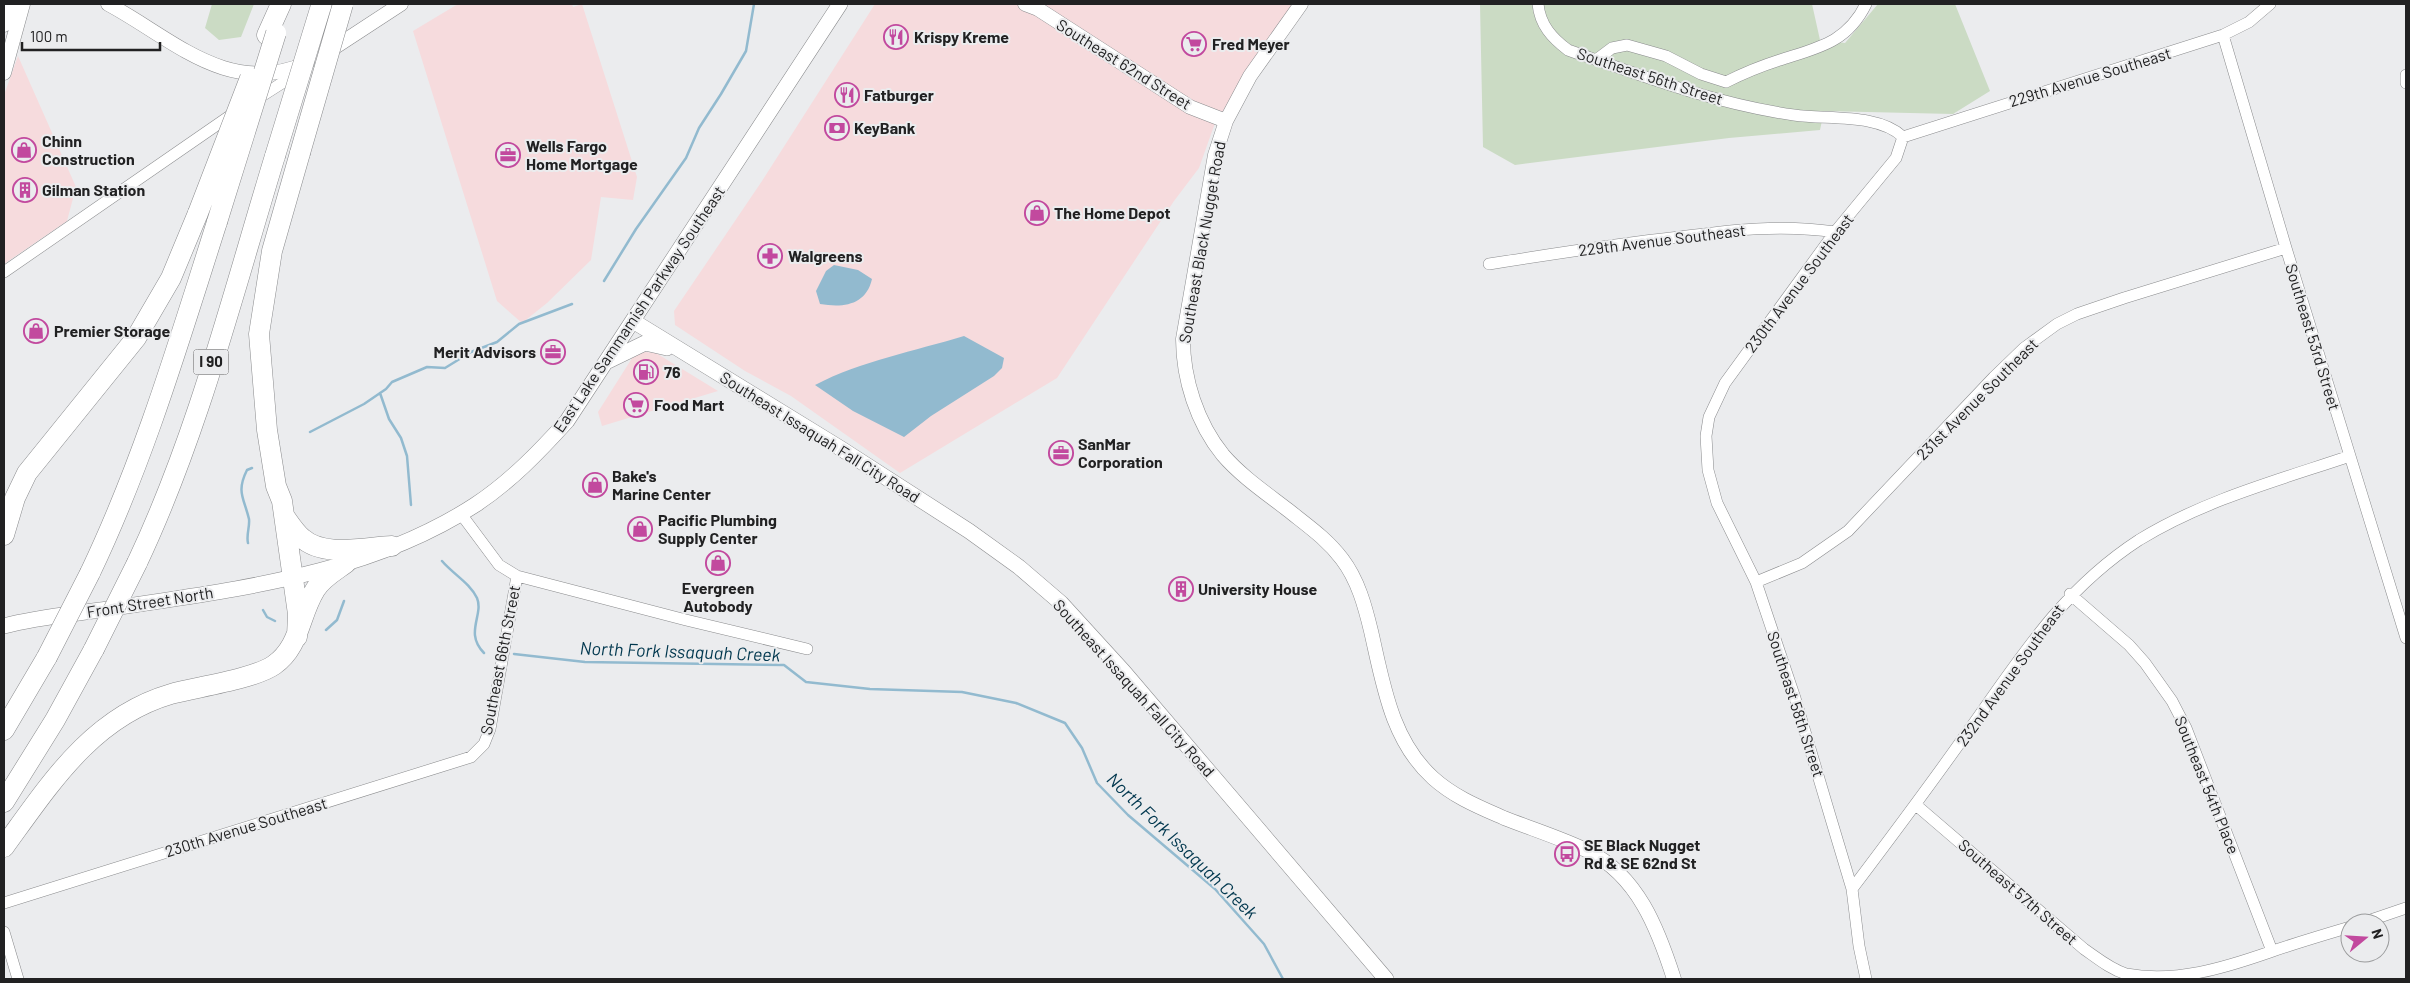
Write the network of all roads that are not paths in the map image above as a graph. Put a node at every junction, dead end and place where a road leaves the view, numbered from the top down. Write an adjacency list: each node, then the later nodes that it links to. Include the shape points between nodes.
1 (10, 4): 15 (street)
2 (24, 4): 20 (street)
3 (108, 4): 19 (street, via 168,42 222,69 261,73)
4 (281, 4): 16 (highway)
5 (286, 4): 16 (highway, I 90)
6 (343, 4): 34 (highway, bridge, via 274,245 259,334 261,380 276,486)
7 (401, 4): 19 (street, via 317,58)
8 (840, 4): 29 (main road, East Lake Sammamish Parkway Southeast)
9 (1025, 4): 23 (street, Southeast 62nd Street, via 1038,9 1190,107)
10 (1301, 4): 23 (street, Southeast Black Nugget Road, via 1250,76)
11 (1538, 4): 18 (street, Southeast 56th Street, via 1551,36 1568,50)
12 (1866, 4): 18 (street, via 1854,24 1826,46 1726,82 1701,74 1666,56 1627,45 1612,48)
13 (2270, 4): 17 (street, 229th Avenue Southeast, via 2249,22)
14 (321, 5): 49 (highway, I 90, bridge, via 188,439 170,486 94,649)
15 (4, 25)
16 (272, 34): 36 (highway, bridge, via 198,213 154,309 121,358 35,460 21,484); 47 (highway, I 90, bridge, via 217,222 147,438 90,573 47,657)
17 (2223, 35): 24 (street, 229th Avenue Southeast); 26 (street, Southeast 53rd Street)
18 (1596, 60): 24 (street, Southeast 56th Street, via 1699,95 1796,115 1872,122 1894,128)
19 (291, 68): 28 (street, via 282,83 210,128)
20 (4, 73)
21 (2406, 75): 22 (street)
22 (2406, 83)
23 (1226, 121): 61 (street, Southeast Black Nugget Road, via 1215,155 1184,339 1186,373 1193,401 1213,440 1243,475 1321,536 1352,574 1366,611 1393,717 1421,766 1450,792 1471,804 1588,851 1614,869 1646,907)
24 (1903, 136): 25 (street, 230th Avenue Southeast, via 1896,158)
25 (1835, 232): 27 (street, 229th Avenue Southeast, via 1801,228 1748,229 1592,247); 32 (street, 230th Avenue Southeast, via 1725,383 1709,416)
26 (2286, 248): 33 (street, Southeast 53rd Street); 41 (street, 231st Avenue Southeast, via 2124,298 2057,324 2024,348 1994,377 1848,531 1802,563)
27 (1489, 264)
28 (4, 272)
29 (633, 321): 30 (main road, Southeast Issaquah Fall City Road); 31 (main road, East Lake Sammamish Parkway Southeast)
30 (690, 356): 31 (main road, via 645,343); 60 (main road, Southeast Issaquah Fall City Road, via 894,482 1019,567 1061,603 1124,672)
31 (606, 362): 35 (main road, East Lake Sammamish Parkway Southeast, via 567,421 544,447 501,486)
32 (1706, 436): 41 (street, Southeast 58th Street, via 1708,470 1717,503)
33 (2350, 456): 42 (street, 232nd Avenue Southeast, via 2245,491 2172,522 2121,553); 45 (street, Southeast 53rd Street)
34 (283, 508): 37 (highway, via 302,538 316,546 338,549); 40 (highway)
35 (461, 514): 37 (main road, East Lake Sammamish Parkway Southeast); 39 (street, via 499,565)
36 (4, 532)
37 (392, 546): 38 (main road, East Lake Sammamish Parkway Southeast)
38 (346, 563): 40 (main road, East Lake Sammamish Parkway Southeast); 44 (highway, via 315,589)
39 (517, 576): 46 (street); 48 (street, Southeast 66th Street, via 490,729)
40 (293, 578): 43 (main road, Front Street North); 44 (highway)
41 (1756, 582): 52 (street, Southeast 58th Street)
42 (2070, 594): 50 (street, 232nd Avenue Southeast, via 2038,633); 58 (street, Southeast 54th Place, via 2129,645 2172,701 2186,728)
43 (5, 625)
44 (297, 637): 51 (highway, via 272,667 170,695 134,709 101,730 66,764)
45 (2406, 638)
46 (807, 649)
47 (4, 730)
48 (484, 744): 53 (street, 230th Avenue Southeast, via 461,762)
49 (4, 802)
50 (1916, 805): 52 (street, 232nd Avenue Southeast); 58 (street, Southeast 57th Street, via 2084,949 2124,973 2144,978 2184,978)
51 (4, 847)
52 (1852, 888): 62 (street, Southeast 58th Street)
53 (4, 902)
54 (2406, 908): 55 (street)
55 (2390, 913)
56 (2340, 930): 58 (street, Southeast 57th Street)
57 (4, 932): 59 (street)
58 (2272, 951)
59 (18, 979)
60 (1386, 979)
61 (1674, 979)
62 (1866, 979)

